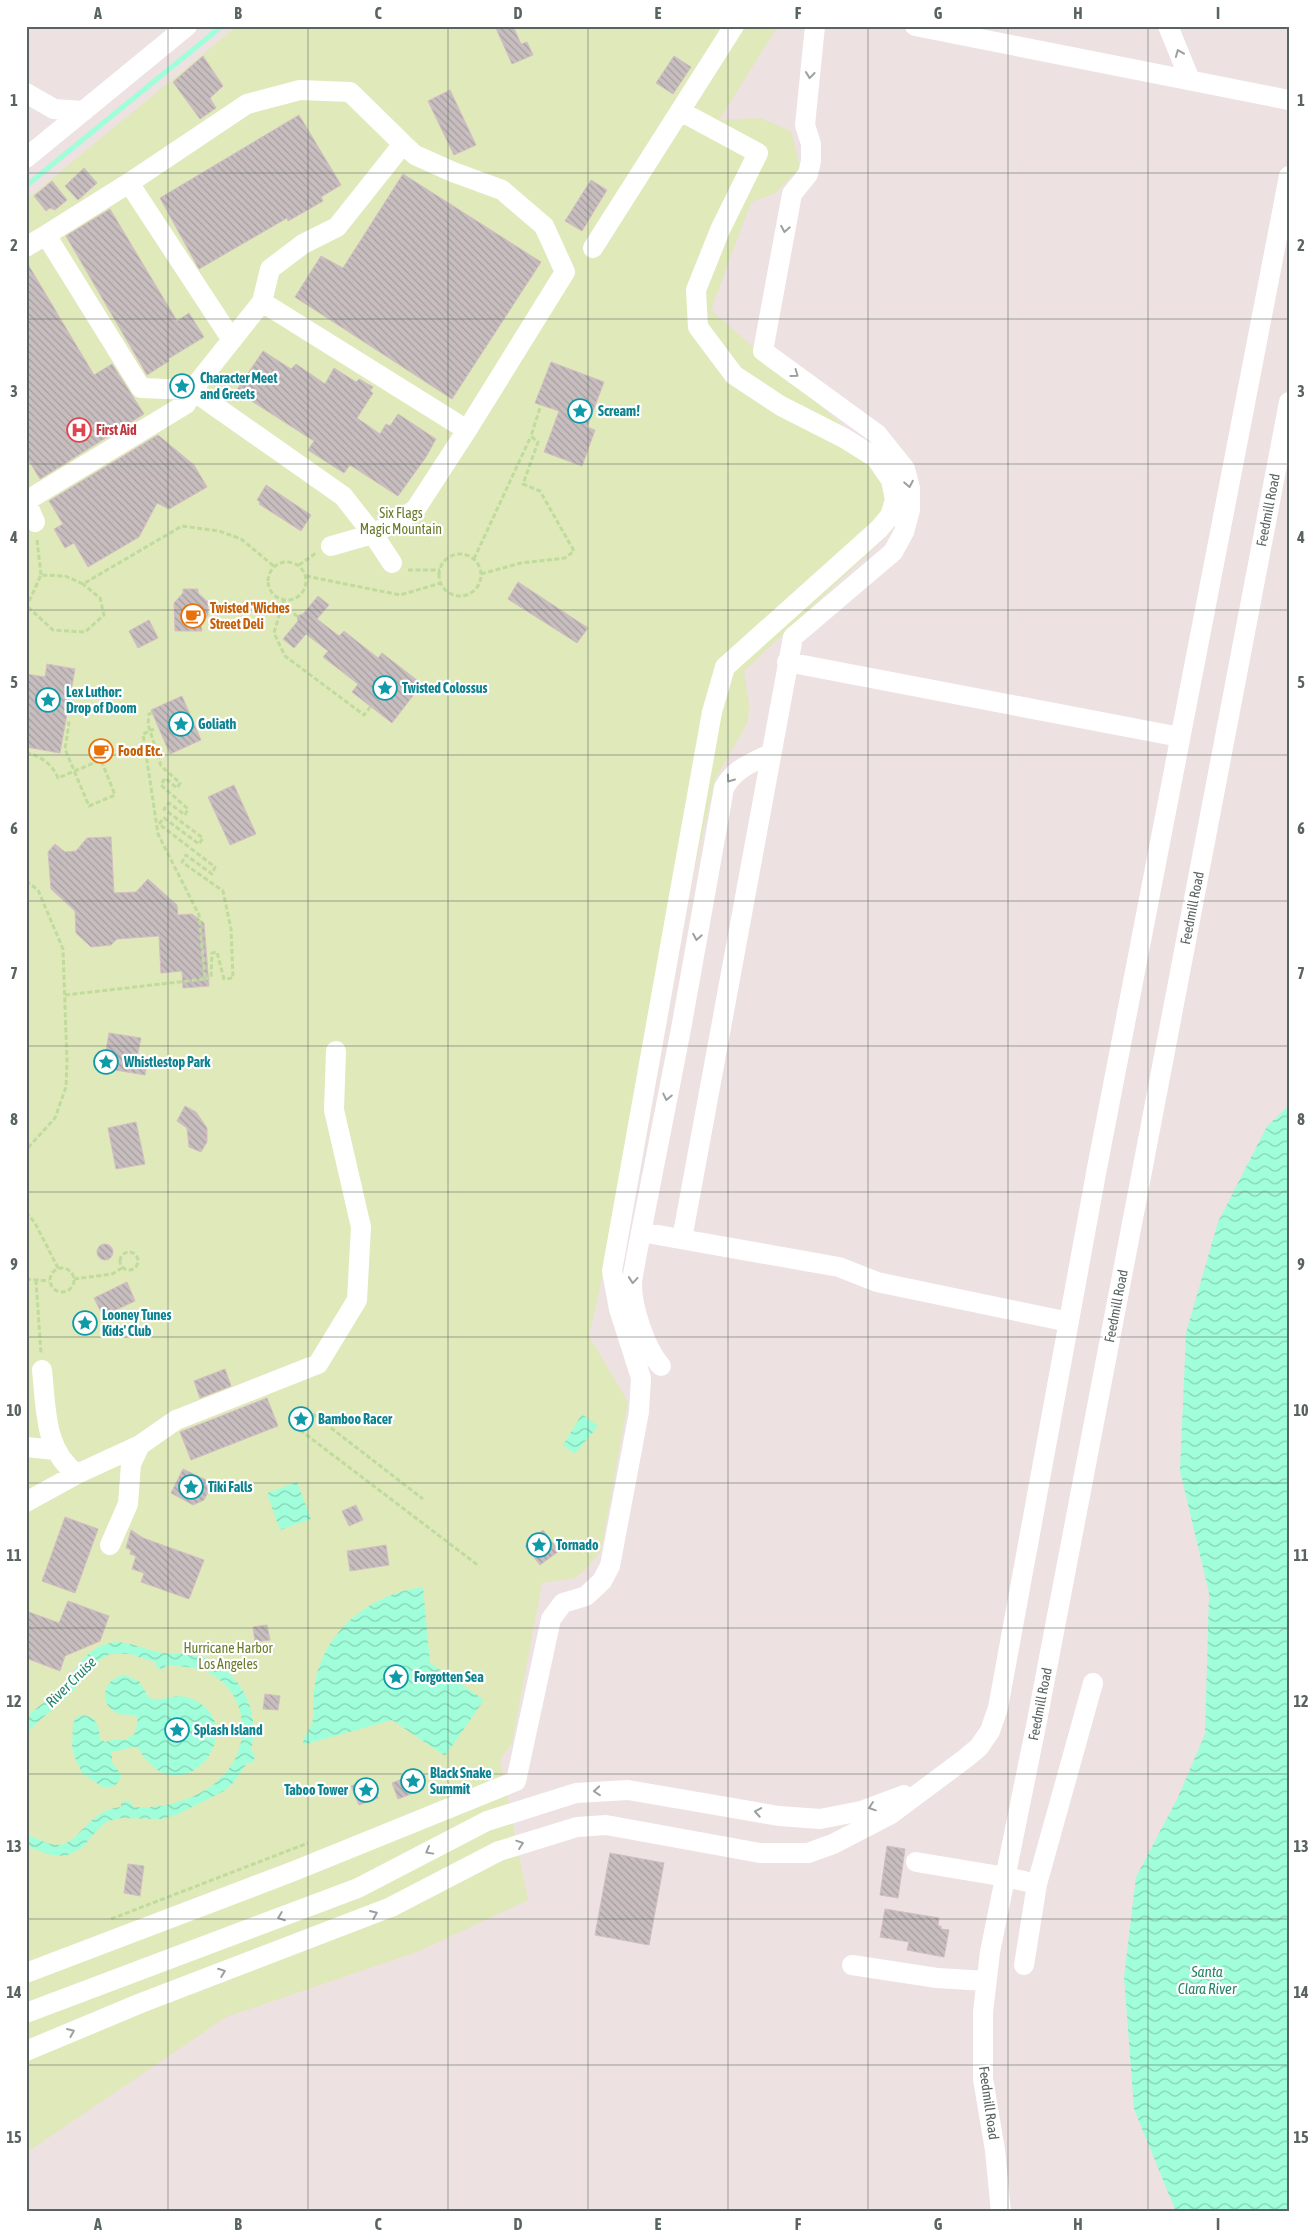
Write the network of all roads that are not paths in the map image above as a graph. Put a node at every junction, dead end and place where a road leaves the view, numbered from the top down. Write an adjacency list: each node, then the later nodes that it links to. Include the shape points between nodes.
1 (187, 26): 9 (street)
2 (734, 26): 10 (street)
3 (815, 26): 28 (street, one-way to 28, via 805,126 812,161 808,174 792,194 763,351 877,434 892,450 905,469 910,488 910,510 904,532 893,552 793,638)
4 (915, 26): 6 (street)
5 (1168, 26): 6 (street, one-way to 5)
6 (1190, 80): 8 (street)
7 (26, 93): 9 (street, via 54,108)
8 (1289, 100)
9 (84, 111): 12 (street)
10 (680, 111): 17 (street); 52 (street, via 758,153 720,230 696,290 698,327 734,375 781,406 876,458 891,480 895,500 890,516 879,529 725,667 712,712 612,1271 619,1309 641,1378 639,1412 610,1566 602,1581 586,1596 563,1603 551,1619 516,1781 294,1871)
11 (403, 144): 14 (street, via 350,92 300,90 248,104); 18 (street, via 336,227 303,244 270,269); 22 (street, via 415,155 445,169 502,190 544,226 565,272)
12 (26, 158)
13 (1289, 176): 29 (street)
14 (129, 183): 15 (street); 19 (street)
15 (46, 235): 16 (street); 20 (street, via 141,388)
16 (26, 247)
17 (593, 248)
18 (262, 302): 19 (street); 22 (street)
19 (232, 340): 20 (street)
20 (192, 390): 23 (street, via 186,404); 25 (street, via 343,496)
21 (1289, 402): 48 (street, Feedmill Road)
22 (467, 430): 25 (street, via 415,510)
23 (26, 501): 24 (street)
24 (35, 522)
25 (373, 534): 26 (street); 27 (street)
26 (332, 546)
27 (392, 563)
28 (787, 662): 29 (street); 30 (street)
29 (1180, 737): 34 (street)
30 (770, 754): 32 (street, one-way to 32, via 730,776 724,788); 33 (street)
31 (336, 1051): 37 (street, via 334,1110 361,1227 358,1300 318,1364 176,1420)
32 (642, 1232): 33 (street); 35 (street, one-way to 35, via 632,1285 634,1302 647,1341)
33 (682, 1239): 34 (street, via 839,1267 877,1282)
34 (1069, 1322): 44 (street, via 998,1708 990,1731 979,1747)
35 (662, 1366)
36 (42, 1370): 39 (street)
37 (140, 1445): 40 (street); 42 (street, via 131,1464 128,1504)
38 (26, 1447): 39 (street)
39 (55, 1450): 40 (street, via 65,1466)
40 (77, 1474): 41 (street)
41 (26, 1502)
42 (110, 1545)
43 (1093, 1683): 49 (street)
44 (948, 1771): 45 (street, one-way to 45, via 904,1795 832,1818 780,1816 662,1794 602,1790 576,1793); 46 (street, one-way to 44, via 499,1851 577,1826 606,1825 760,1853 808,1853 891,1814)
45 (462, 1833): 46 (street); 54 (street, one-way to 54, via 358,1888)
46 (477, 1862): 55 (street, one-way to 46, via 382,1910)
47 (916, 1862): 48 (street)
48 (1006, 1876): 49 (street); 53 (street, Feedmill Road)
49 (1037, 1884): 51 (street)
50 (852, 1965): 53 (street, via 936,1978)
51 (1024, 1965)
52 (26, 1973)
53 (986, 1981): 56 (street, Feedmill Road, via 984,2079)
54 (26, 2013)
55 (26, 2051)
56 (1001, 2212)

